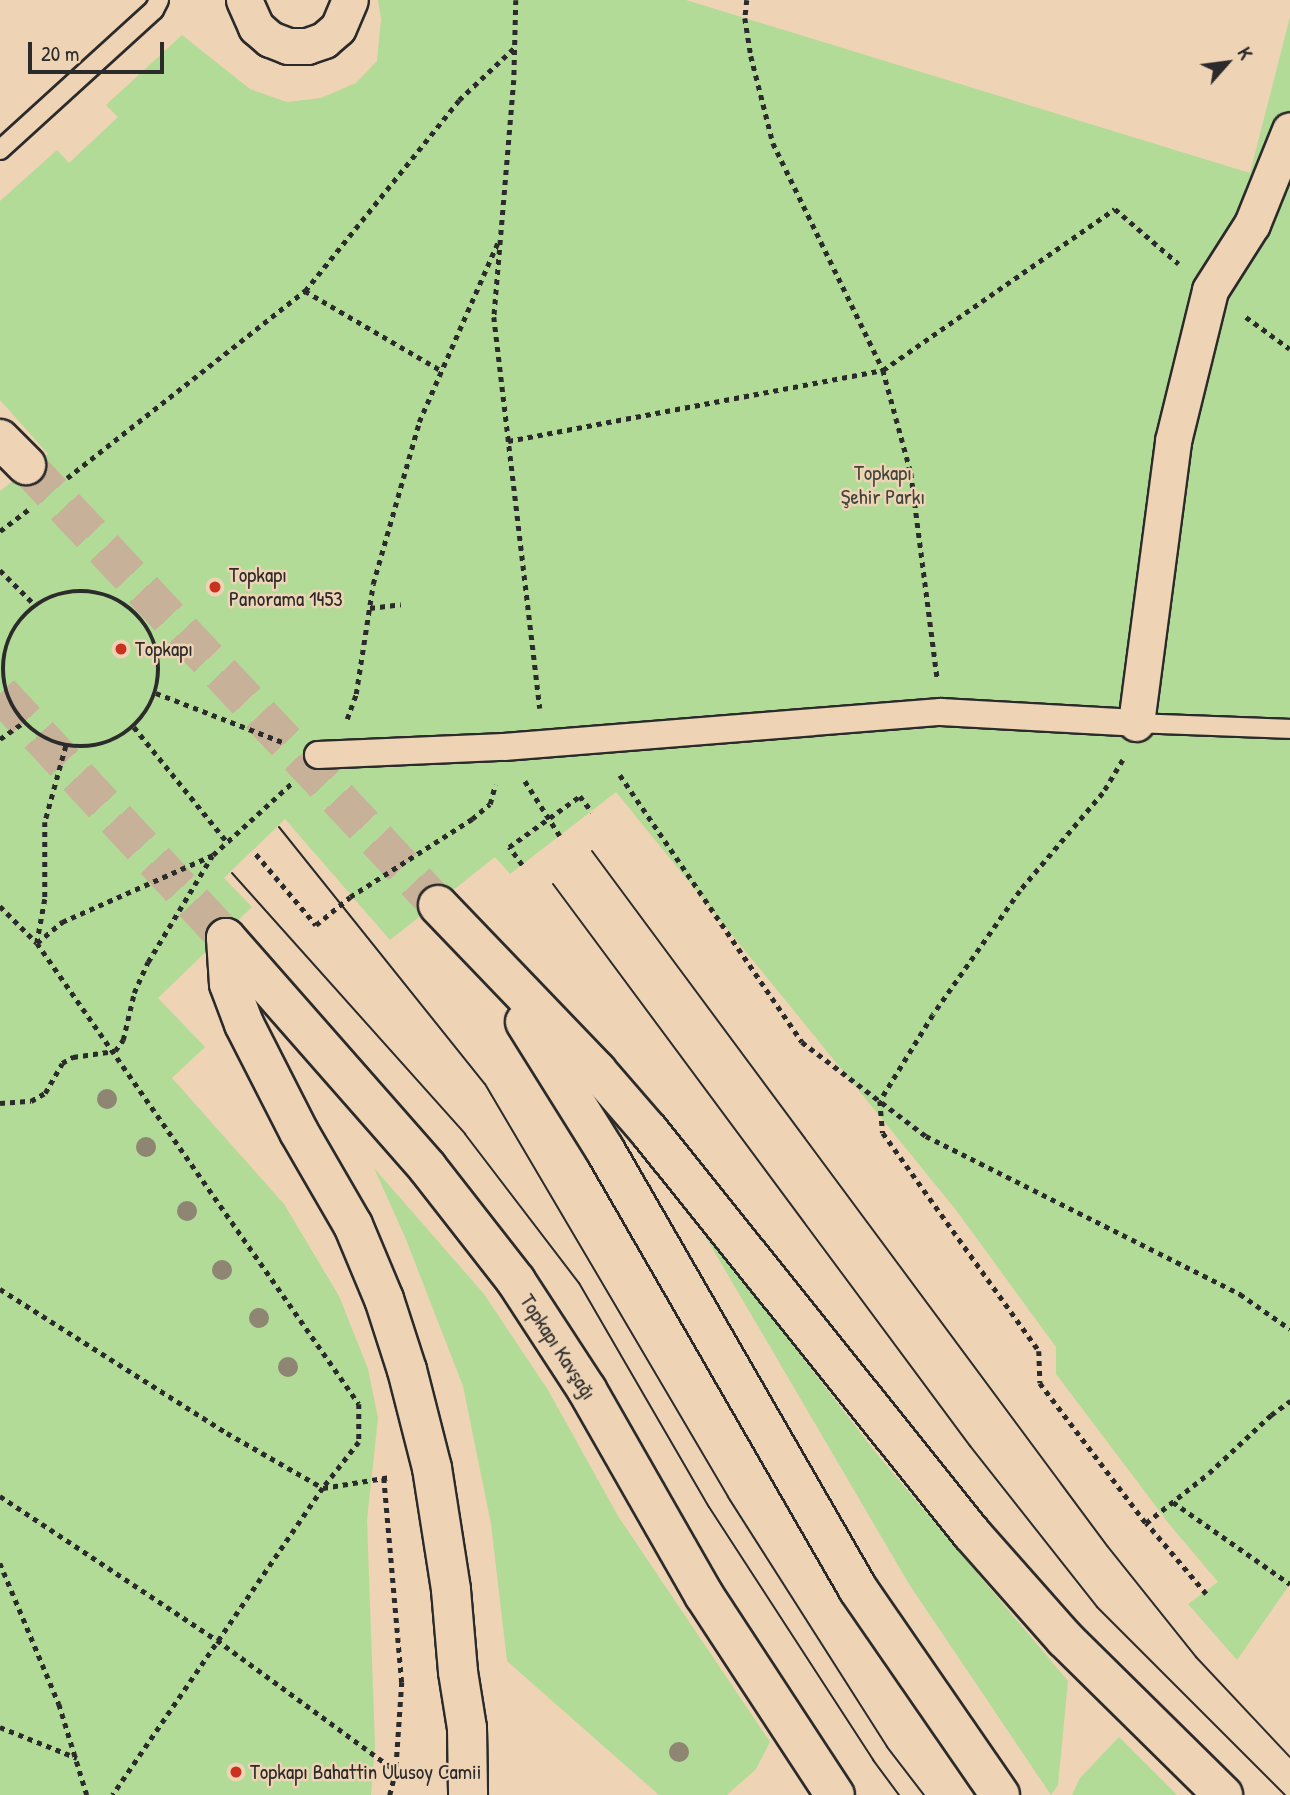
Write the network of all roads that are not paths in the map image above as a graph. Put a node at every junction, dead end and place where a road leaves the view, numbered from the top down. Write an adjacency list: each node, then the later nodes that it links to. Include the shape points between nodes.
1 (244, 0): 2 (street, via 256,27 288,46 324,40 338,28)
2 (350, 0)
3 (151, 3): 5 (lane)
4 (1290, 130): 8 (street, via 1252,224 1210,290 1173,441)
5 (0, 150)
6 (0, 439): 7 (main road)
7 (26, 465)
8 (1136, 723): 9 (lane); 10 (street, via 941,712 504,747)
9 (1290, 729)
10 (318, 755)
11 (457, 1672): 12 (main road); 13 (main road, via 467,1728); 14 (main road, Topkapı Kavşağı, via 451,1590 432,1468 407,1370 353,1225 244,1024 229,984 226,938 427,1167 516,1281 587,1390 704,1595)
12 (441, 1795)
13 (468, 1795)
14 (835, 1795)
15 (1000, 1795): 16 (main road, via 858,1589 548,1056 438,905 649,1131 972,1534 1065,1639)
16 (1223, 1795)

